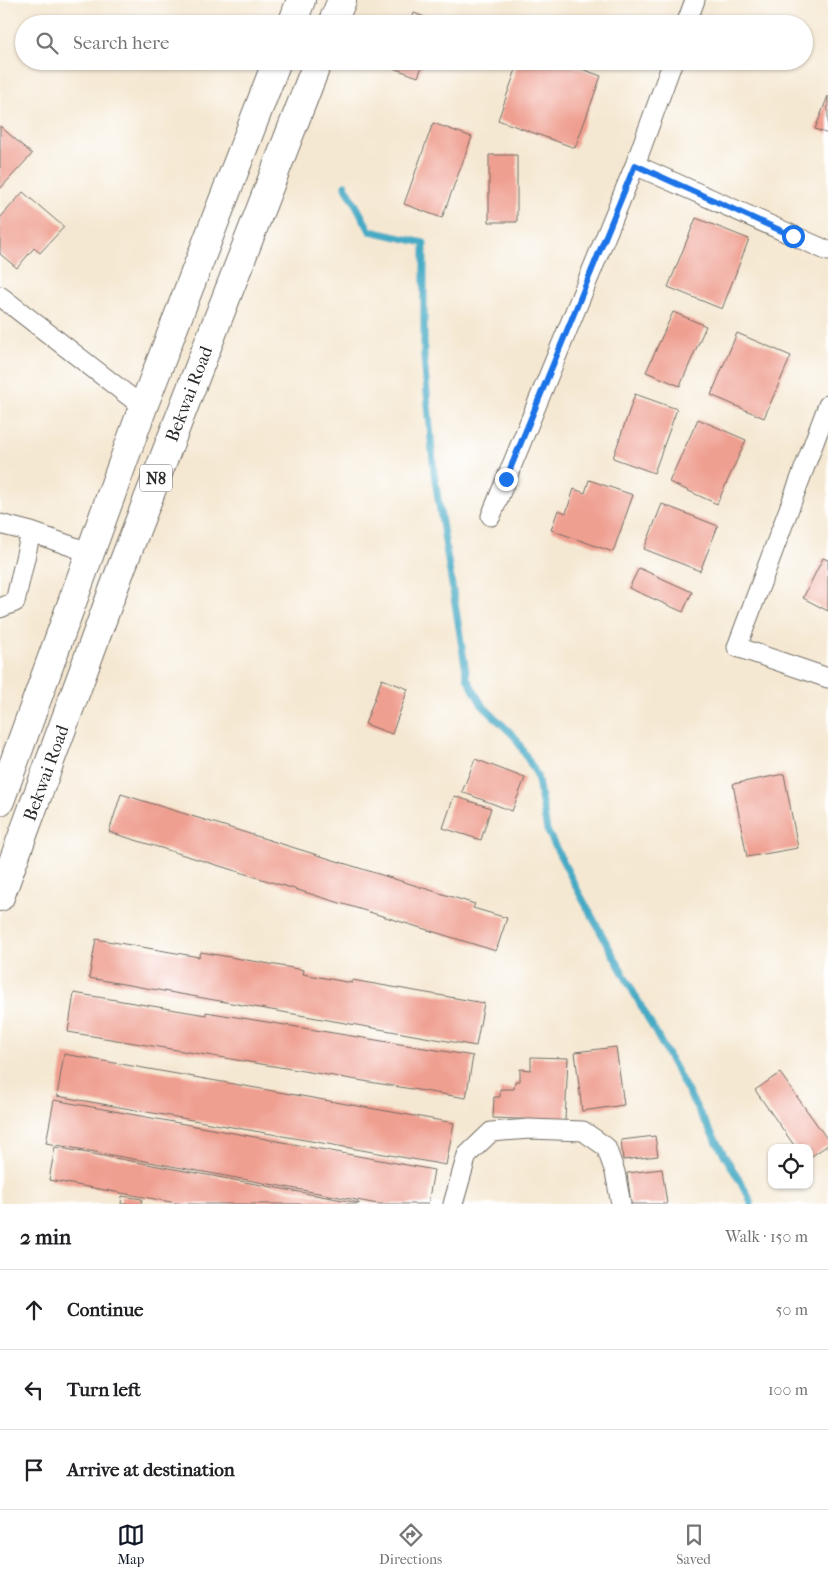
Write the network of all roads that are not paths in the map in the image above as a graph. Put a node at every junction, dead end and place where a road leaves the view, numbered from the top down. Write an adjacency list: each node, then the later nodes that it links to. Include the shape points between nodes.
1 (301, 0): 4 (highway)
2 (342, 0): 5 (highway)
3 (695, 0): 6 (street)
4 (295, 15)
5 (336, 15)
6 (689, 15)
7 (274, 70): 14 (highway, Bekwai Road / N8)
8 (315, 70): 22 (highway, Bekwai Road / N8, via 122,566)
9 (670, 70): 10 (street)
10 (635, 165): 11 (street); 15 (street)
11 (828, 251)
12 (0, 296): 14 (street)
13 (828, 405): 20 (street, via 737,647)
14 (143, 407): 18 (highway, Bekwai Road / N8)
15 (491, 516)
16 (0, 524): 17 (street)
17 (31, 532): 18 (street); 19 (street, via 15,602)
18 (90, 553): 21 (highway, Bekwai Road / N8)
19 (0, 608)
20 (828, 678)
21 (0, 800)
22 (0, 897)
23 (453, 1204): 24 (street, via 467,1155 491,1132 529,1129 583,1131 606,1147)
24 (622, 1204)

